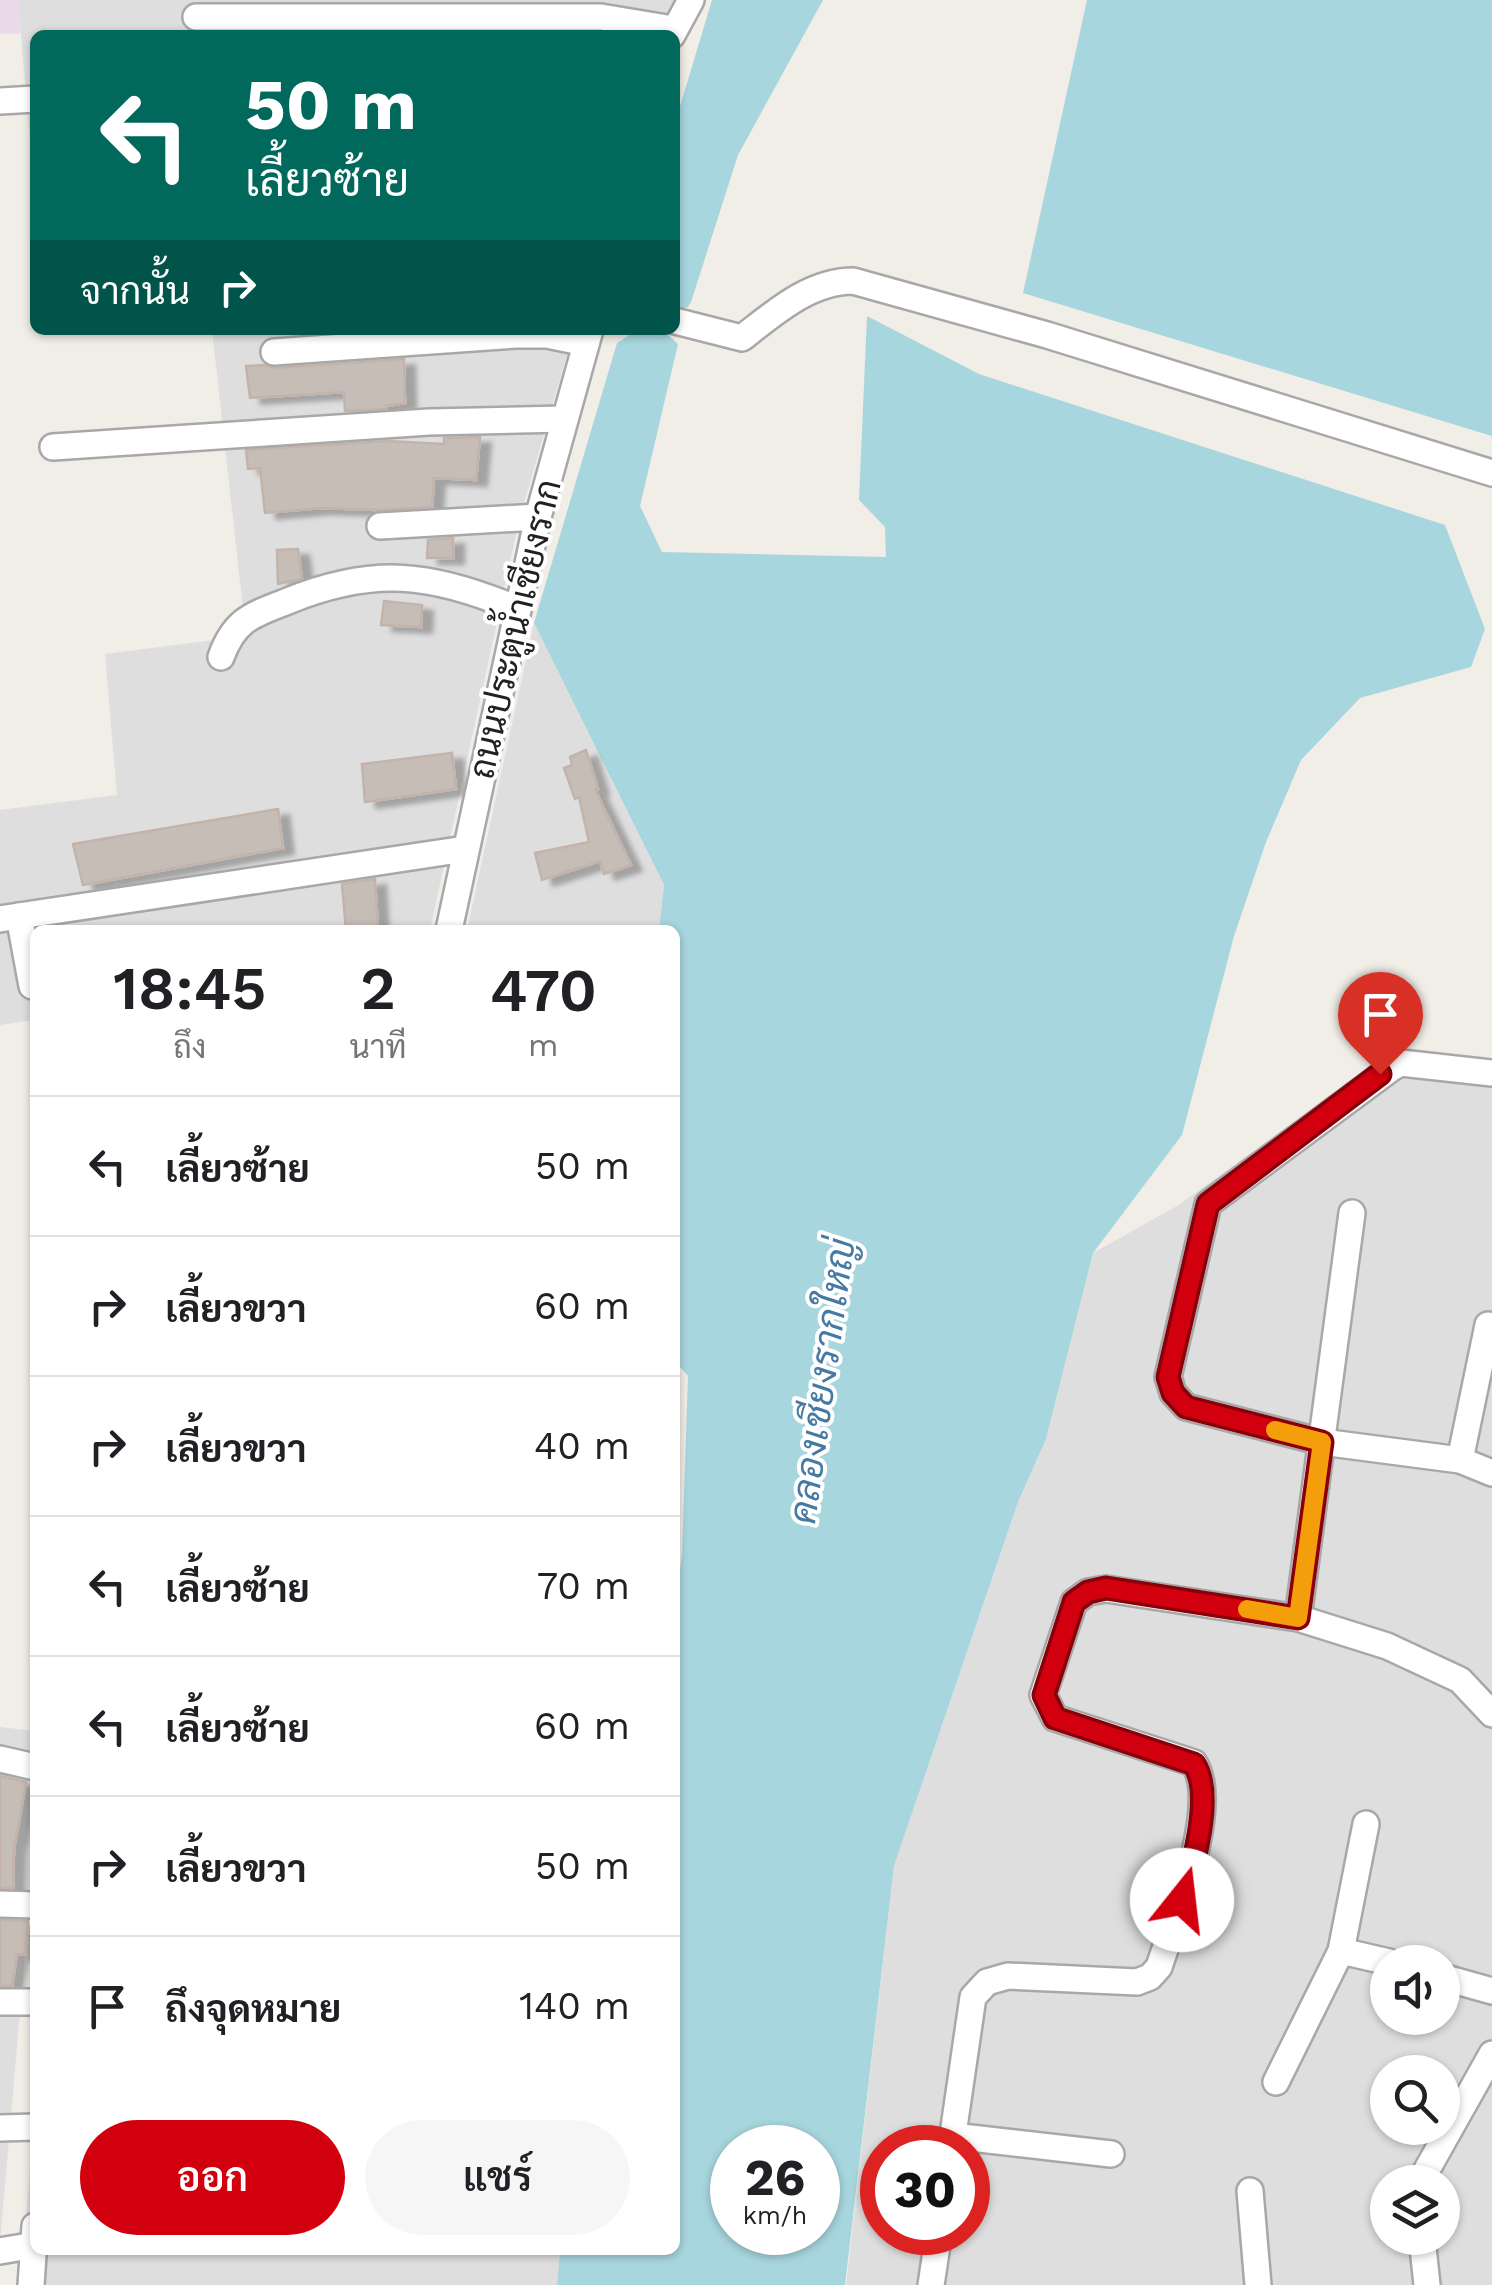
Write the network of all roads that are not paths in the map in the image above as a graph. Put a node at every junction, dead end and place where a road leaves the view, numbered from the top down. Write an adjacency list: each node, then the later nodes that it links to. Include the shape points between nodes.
1 (691, 0): 6 (street)
2 (255, 9): 3 (street); 4 (street)
3 (197, 18)
4 (478, 26): 5 (street, via 600,16)
5 (663, 30)
6 (673, 30)
7 (30, 99): 8 (street)
8 (0, 101)
9 (680, 323): 14 (street, via 742,338 803,295 831,281 853,280)
10 (588, 336): 11 (street); 12 (street, ถนนประตูน้ำเชียงราก)
11 (274, 352)
12 (565, 418): 13 (street); 15 (street, ถนนประตูน้ำเชียงราก)
13 (52, 447)
14 (1492, 473)
15 (538, 517): 16 (street); 17 (street, ถนนประตูน้ำเชียงราก)
16 (380, 526)
17 (517, 610): 18 (street, via 451,585 354,579 241,622); 19 (street, ถนนประตูน้ำเชียงราก)
18 (221, 657)
19 (465, 849): 20 (street); 21 (street, ถนนประตูน้ำเชียงราก)
20 (10, 918): 22 (street)
21 (450, 925)
22 (30, 980)
23 (1492, 1073): 26 (street, via 1392,1067 1208,1204 1168,1377 1173,1393 1186,1407)
24 (1352, 1213): 26 (street)
25 (1488, 1325): 27 (street)
26 (1322, 1442): 27 (street); 29 (street)
27 (1460, 1460): 28 (street)
28 (1492, 1473)
29 (1298, 1618): 30 (street, via 1387,1646 1460,1680); 44 (street, via 1106,1588 1074,1602 1044,1695 1048,1708 1055,1718 1194,1764 1203,1788 1193,1867 1159,1967 1150,1976 1137,1982 1008,1976 987,1982 973,1997)
30 (1492, 1714)
31 (0, 1759): 32 (street)
32 (30, 1766)
33 (1366, 1824): 36 (street)
34 (0, 1904): 35 (street)
35 (30, 1905)
36 (1341, 1951): 37 (street); 43 (street)
37 (1370, 1958)
38 (1460, 1982): 39 (street)
39 (1492, 1991)
40 (0, 2002): 41 (street)
41 (30, 2002)
42 (1492, 2054): 49 (street)
43 (1276, 2082)
44 (954, 2125)
45 (30, 2127): 46 (street)
46 (0, 2128)
47 (990, 2145): 48 (street)
48 (1111, 2154)
49 (1430, 2165)
50 (1250, 2191): 58 (street)
51 (30, 2246): 52 (street)
52 (0, 2251)
53 (33, 2255): 56 (street)
54 (936, 2255): 57 (street)
55 (1424, 2255): 59 (street)
56 (31, 2285)
57 (931, 2285)
58 (1258, 2285)
59 (1427, 2285)

